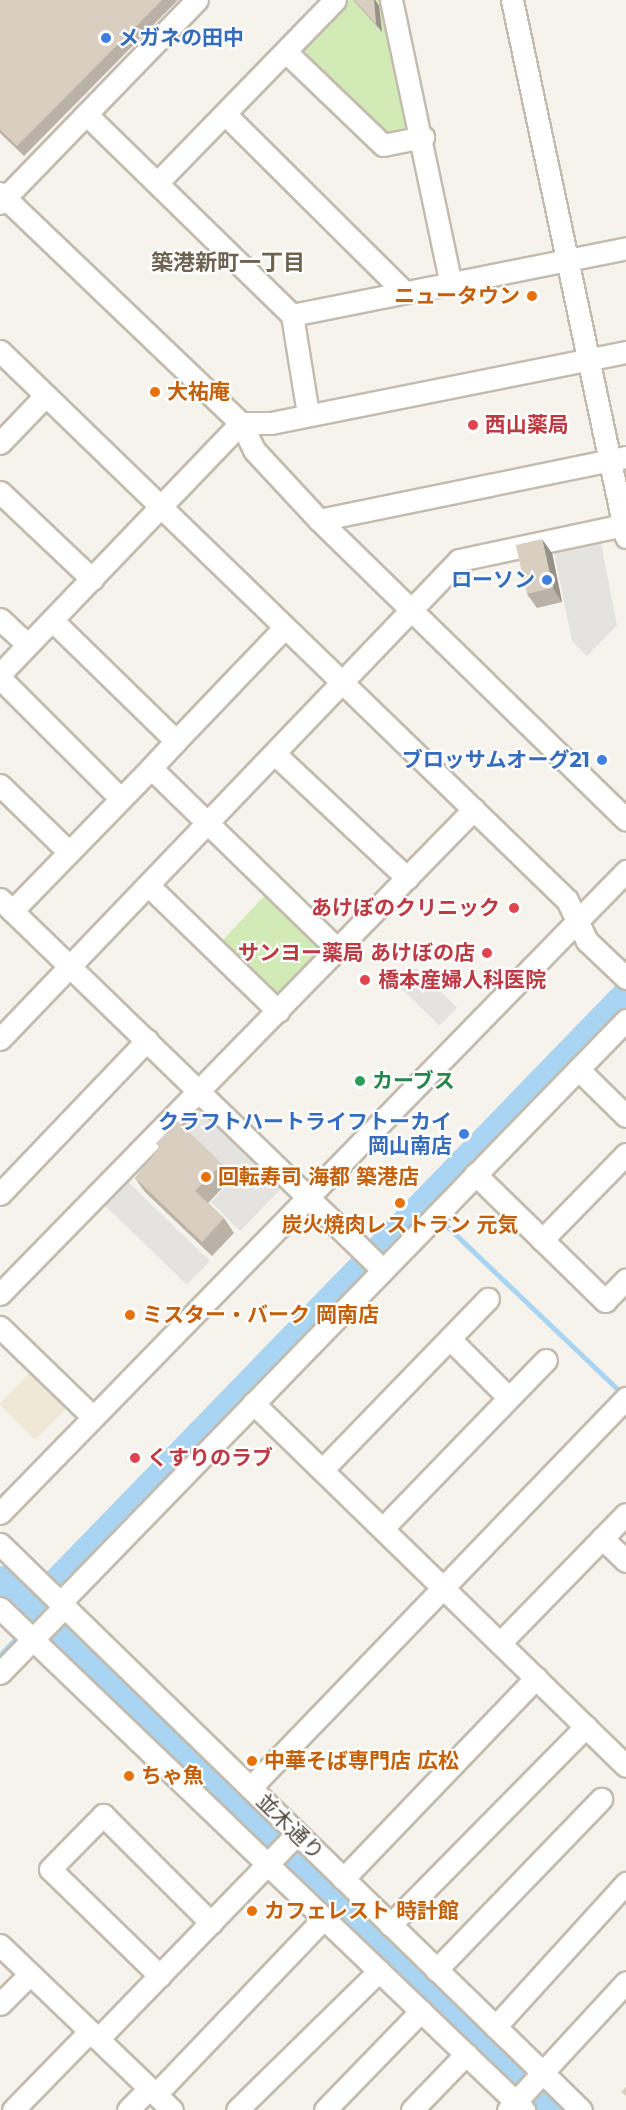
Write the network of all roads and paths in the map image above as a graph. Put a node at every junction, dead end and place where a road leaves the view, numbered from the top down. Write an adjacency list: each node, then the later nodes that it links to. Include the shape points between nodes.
1 (197, 0): 6 (street)
2 (335, 0): 5 (street)
3 (512, 0): 12 (street)
4 (398, 1): 8 (street)
5 (286, 52): 7 (street); 8 (street, via 383,145)
6 (86, 114): 9 (street); 10 (street)
7 (226, 115): 9 (street); 14 (street)
8 (423, 137): 13 (street)
9 (157, 183): 15 (street)
10 (2, 198): 21 (street)
11 (626, 248): 12 (street)
12 (566, 258): 13 (street); 18 (street)
13 (450, 281): 14 (street)
14 (401, 289): 15 (street)
15 (292, 315): 20 (street)
16 (0, 351): 19 (street)
17 (626, 352): 18 (street)
18 (587, 358): 20 (street); 23 (street)
19 (46, 395): 22 (street); 25 (street)
20 (308, 414): 21 (street)
21 (242, 423): 25 (street); 26 (street, via 254,450)
22 (0, 443)
23 (618, 459): 26 (street); 27 (street)
24 (0, 492): 28 (street)
25 (162, 506): 28 (street); 32 (street)
26 (319, 520): 29 (street)
27 (624, 532): 29 (street, via 459,560)
28 (92, 579): 31 (street)
29 (413, 612): 35 (street); 42 (street)
30 (0, 619): 33 (street)
31 (52, 620): 33 (street); 36 (street)
32 (284, 628): 35 (street); 36 (street)
33 (28, 645): 34 (street)
34 (0, 676): 40 (street)
35 (343, 684): 37 (street); 41 (street)
36 (176, 741): 38 (street)
37 (276, 755): 43 (street); 46 (street)
38 (151, 768): 40 (street); 43 (street)
39 (0, 785): 44 (street)
40 (121, 799): 44 (street)
41 (474, 809): 46 (street); 49 (street, via 567,900)
42 (626, 820)
43 (210, 824): 47 (street); 50 (street)
44 (69, 852): 48 (street)
45 (626, 871): 49 (street)
46 (407, 878): 50 (street)
47 (149, 886): 51 (street); 53 (street)
48 (6, 905): 51 (street)
49 (578, 919): 52 (street, via 587,941); 63 (street)
50 (338, 950): 53 (street)
51 (70, 967): 55 (street); 56 (street)
52 (626, 978)
53 (278, 1011): 58 (street)
54 (626, 1020): 57 (street)
55 (2, 1032)
56 (147, 1040): 58 (street); 62 (street)
57 (579, 1069): 59 (street); 61 (street)
58 (201, 1092): 63 (street); 67 (street)
59 (626, 1116)
60 (626, 1154): 64 (street)
61 (475, 1174): 64 (street); 65 (street)
62 (0, 1194)
63 (308, 1198): 65 (street); 75 (street)
64 (542, 1240): 66 (street, via 605,1301)
65 (374, 1261): 74 (street)
66 (626, 1279)
67 (0, 1294)
68 (488, 1299): 70 (street)
69 (0, 1327): 75 (street)
70 (450, 1339): 72 (street); 76 (street)
71 (546, 1360): 72 (street)
72 (509, 1398): 79 (street)
73 (625, 1399): 83 (street)
74 (253, 1403): 76 (street); 85 (street)
75 (93, 1417): 77 (street)
76 (323, 1469): 79 (street)
77 (0, 1513)
78 (626, 1514): 80 (street)
79 (383, 1528): 83 (street)
80 (602, 1538): 82 (street); 87 (street)
81 (0, 1544): 85 (street, 並木通り)
82 (626, 1561)
83 (439, 1593): 87 (street); 92 (street)
84 (0, 1608): 86 (street)
85 (59, 1609): 86 (street); 92 (street, 並木通り)
86 (30, 1633): 88 (street); 95 (street)
87 (500, 1643): 89 (street)
88 (0, 1673)
89 (531, 1683): 90 (street); 96 (street)
90 (581, 1731): 91 (street); 100 (street)
91 (626, 1766)
92 (250, 1788): 94 (street, 並木通り)
93 (601, 1799): 102 (street)
94 (293, 1839): 95 (street); 96 (street, 並木通り)
95 (271, 1862): 98 (street); 99 (street)
96 (343, 1879): 100 (street, 並木通り)
97 (626, 1883): 109 (street)
98 (324, 1918): 103 (street); 113 (street)
99 (211, 1923): 105 (street); 105 (street, via 103,1815 51,1869)
100 (390, 1926): 102 (street, 並木通り)
101 (0, 1945): 104 (street)
102 (436, 1970): 109 (street, 並木通り)
103 (380, 1971): 108 (street); 118 (street)
104 (30, 1974): 107 (street); 110 (street)
105 (160, 1976): 110 (street)
106 (626, 1982): 112 (street)
107 (0, 2004)
108 (421, 2011): 111 (street); 119 (street)
109 (495, 2026): 112 (street, 並木通り)
110 (99, 2033): 113 (street); 115 (street)
111 (466, 2054): 114 (street); 120 (street)
112 (539, 2077): 114 (street); 121 (street, 並木通り)
113 (157, 2090): 116 (street); 117 (street)
114 (517, 2105)
115 (13, 2110)
116 (128, 2110)
117 (172, 2110)
118 (237, 2110)
119 (325, 2110)
120 (412, 2110)
121 (581, 2110)

